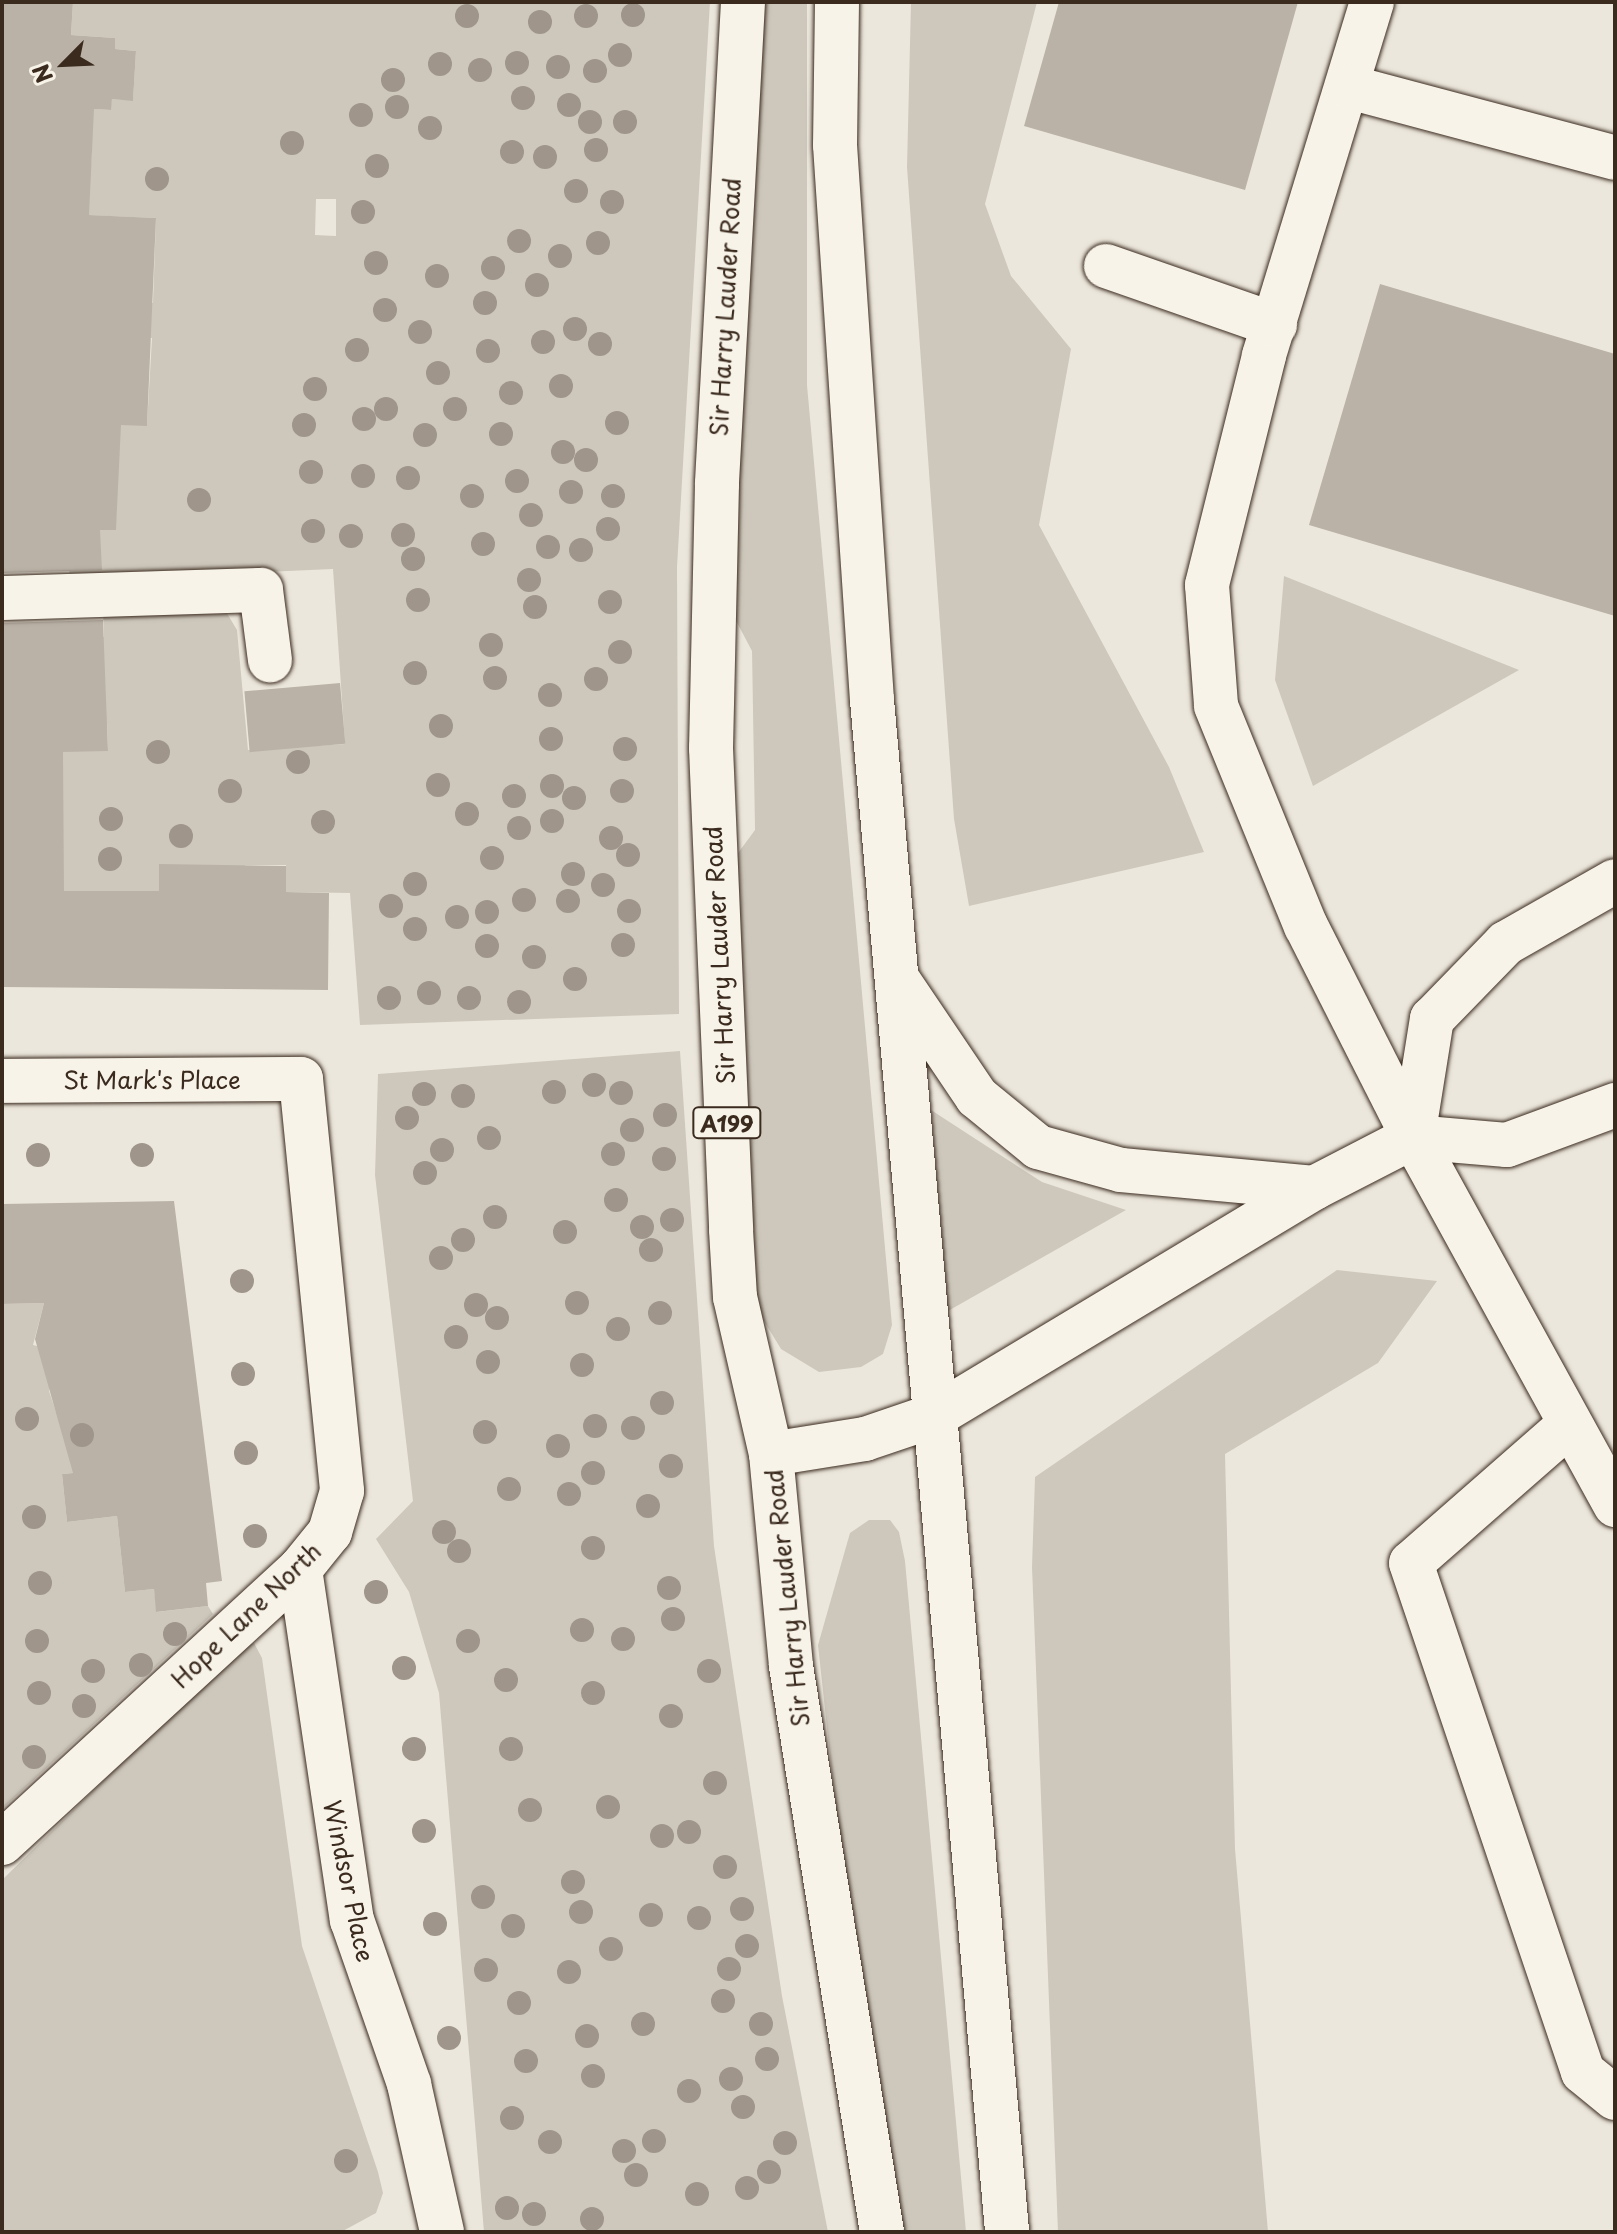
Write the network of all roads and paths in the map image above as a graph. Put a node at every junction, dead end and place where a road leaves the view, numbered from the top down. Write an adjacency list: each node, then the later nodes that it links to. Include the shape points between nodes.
1 (743, 2): 19 (main road, Sir Harry Lauder Road / A199, via 718,468 711,748 735,1297)
2 (837, 2): 11 (main road, via 835,145 848,377)
3 (1372, 2): 4 (main road)
4 (1349, 87): 5 (main road); 7 (main road)
5 (1615, 158)
6 (1106, 266): 7 (main road)
7 (1275, 325): 15 (main road, via 1207,585 1216,706 1306,926)
8 (2, 598): 9 (main road, via 261,590)
9 (270, 660)
10 (1615, 881): 15 (main road, via 1506,943 1432,1019)
11 (898, 980): 16 (main road, via 977,1097 1038,1147 1121,1170); 17 (main road)
12 (301, 1079): 13 (main road, St Mark's Place); 21 (main road, Hope Lane North, via 342,1491 330,1532)
13 (2, 1081)
14 (1615, 1105): 15 (main road, via 1507,1145)
15 (1413, 1137): 16 (main road); 18 (main road)
16 (1314, 1188): 17 (main road)
17 (936, 1415): 19 (main road, via 865,1439); 26 (main road)
18 (1570, 1424): 20 (main road); 23 (main road, via 1411,1563 1583,2072)
19 (771, 1454): 25 (main road, Sir Harry Lauder Road / A199, via 793,1682)
20 (1615, 1505)
21 (300, 1569): 22 (main road, Hope Lane North); 24 (main road, Windsor Place, via 352,1920 409,2084)
22 (2, 1843)
23 (1615, 2098)
24 (442, 2232)
25 (882, 2232)
26 (1007, 2232)

